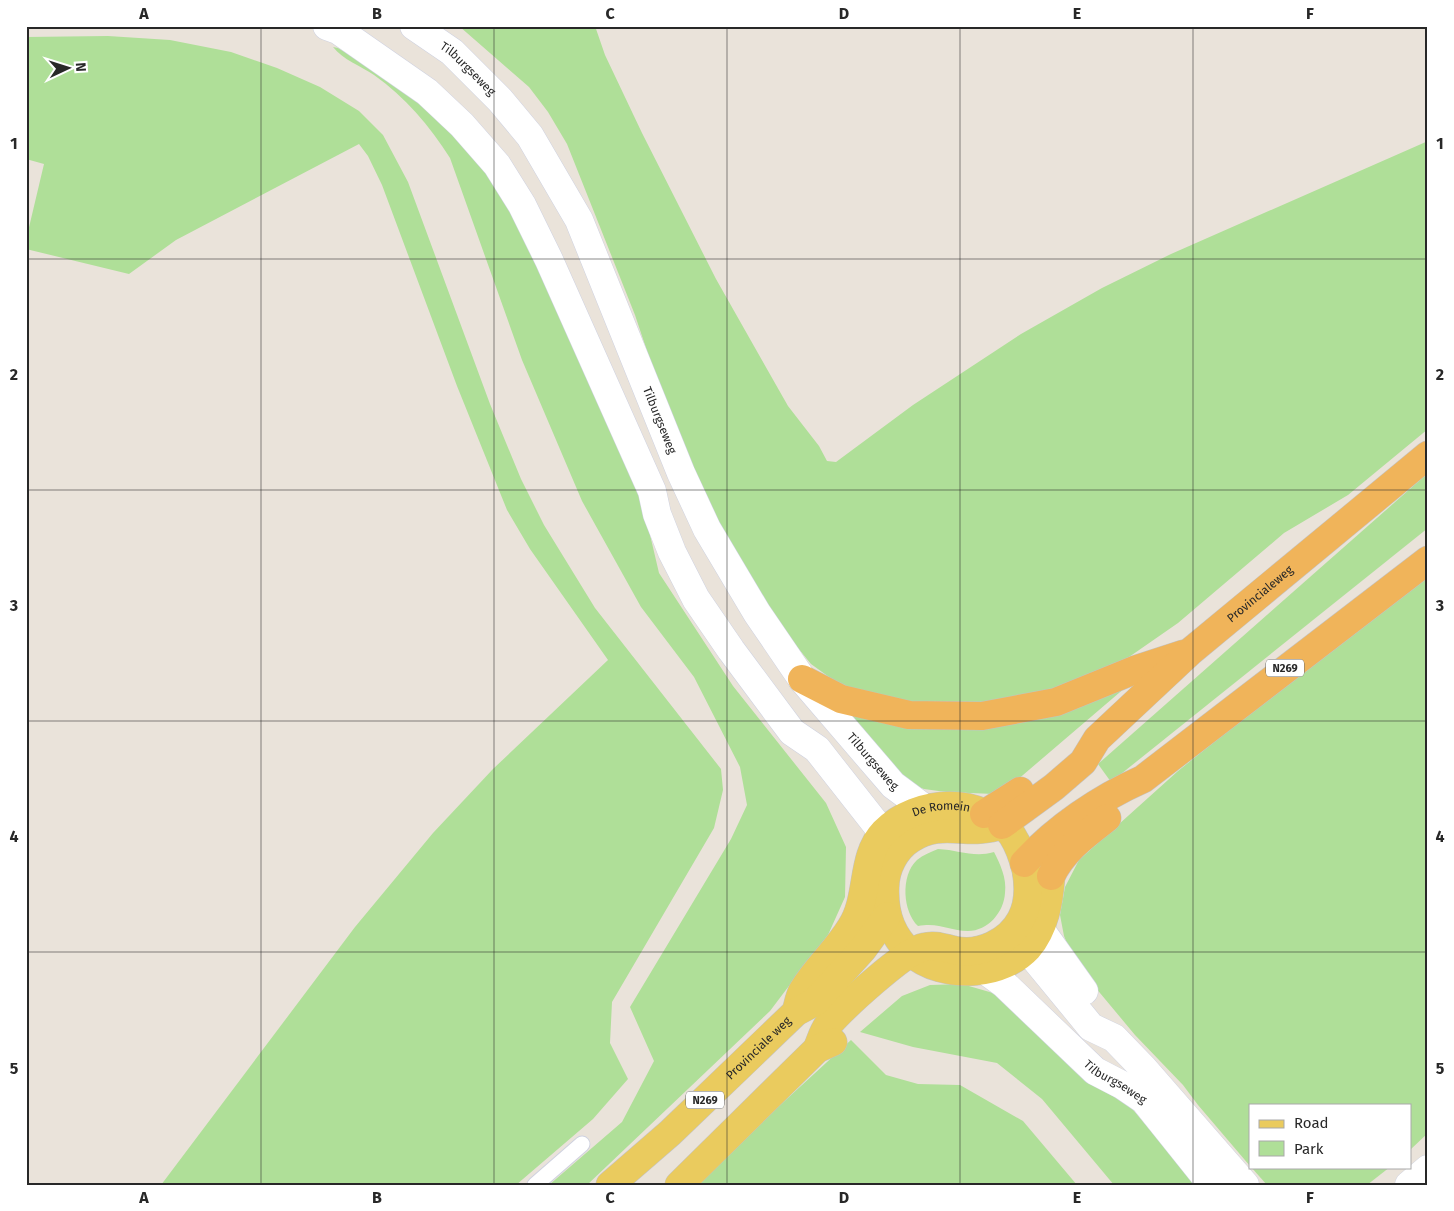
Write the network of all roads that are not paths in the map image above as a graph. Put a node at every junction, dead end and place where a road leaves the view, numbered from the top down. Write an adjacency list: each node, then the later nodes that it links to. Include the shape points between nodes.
1 (414, 26): 6 (street, Tilburgseweg, via 452,52 500,100 530,136 578,220 707,529 757,614)
2 (336, 27): 10 (street, via 427,92 462,125 497,166 522,205 549,260 696,599 792,732 816,749)
3 (1428, 455): 5 (highway, Provincialeweg)
4 (1428, 560): 7 (highway, N269)
5 (1191, 651): 6 (highway, via 1136,669 1056,702 982,716 909,715 841,699); 9 (highway, Provincialeweg, via 1097,738 1083,762 1054,788)
6 (802, 679): 8 (street, Tilburgseweg, via 893,785)
7 (1143, 779): 11 (highway, N269, via 1118,790 1054,835); 12 (highway, N269, via 1129,802 1083,836 1058,862)
8 (924, 808): 9 (main road, De Romein, via 958,806); 10 (main road, De Romein, via 895,822)
9 (993, 819): 10 (main road, De Romein, via 989,830 931,829 908,840); 11 (main road, via 1012,835)
10 (885, 844): 13 (main road, De Romein, via 892,860 885,882); 17 (main road, Provinciale weg / N269, via 851,928 801,991)
11 (1024, 863): 14 (main road, via 1028,898 1022,918)
12 (1051, 876): 14 (main road, N269, via 1047,904)
13 (887, 916): 15 (main road, De Romein, via 891,929); 17 (main road, Provinciale weg / N269, via 815,1002)
14 (1027, 936): 15 (main road, via 1002,940 981,950 924,946); 16 (main road, via 1013,960); 24 (street, Tilburgseweg, via 1091,1027 1114,1038 1165,1091)
15 (920, 959): 16 (main road, via 950,972); 22 (main road, via 840,1039 817,1049)
16 (986, 971): 23 (street, Tilburgseweg, via 1004,984 1095,1071 1144,1100)
17 (796, 1012): 21 (main road, Provinciale weg / N269)
18 (582, 1144): 20 (lane)
19 (1428, 1168): 25 (street)
20 (535, 1185)
21 (610, 1185)
22 (679, 1185)
23 (1212, 1185)
24 (1245, 1185)
25 (1409, 1185)

